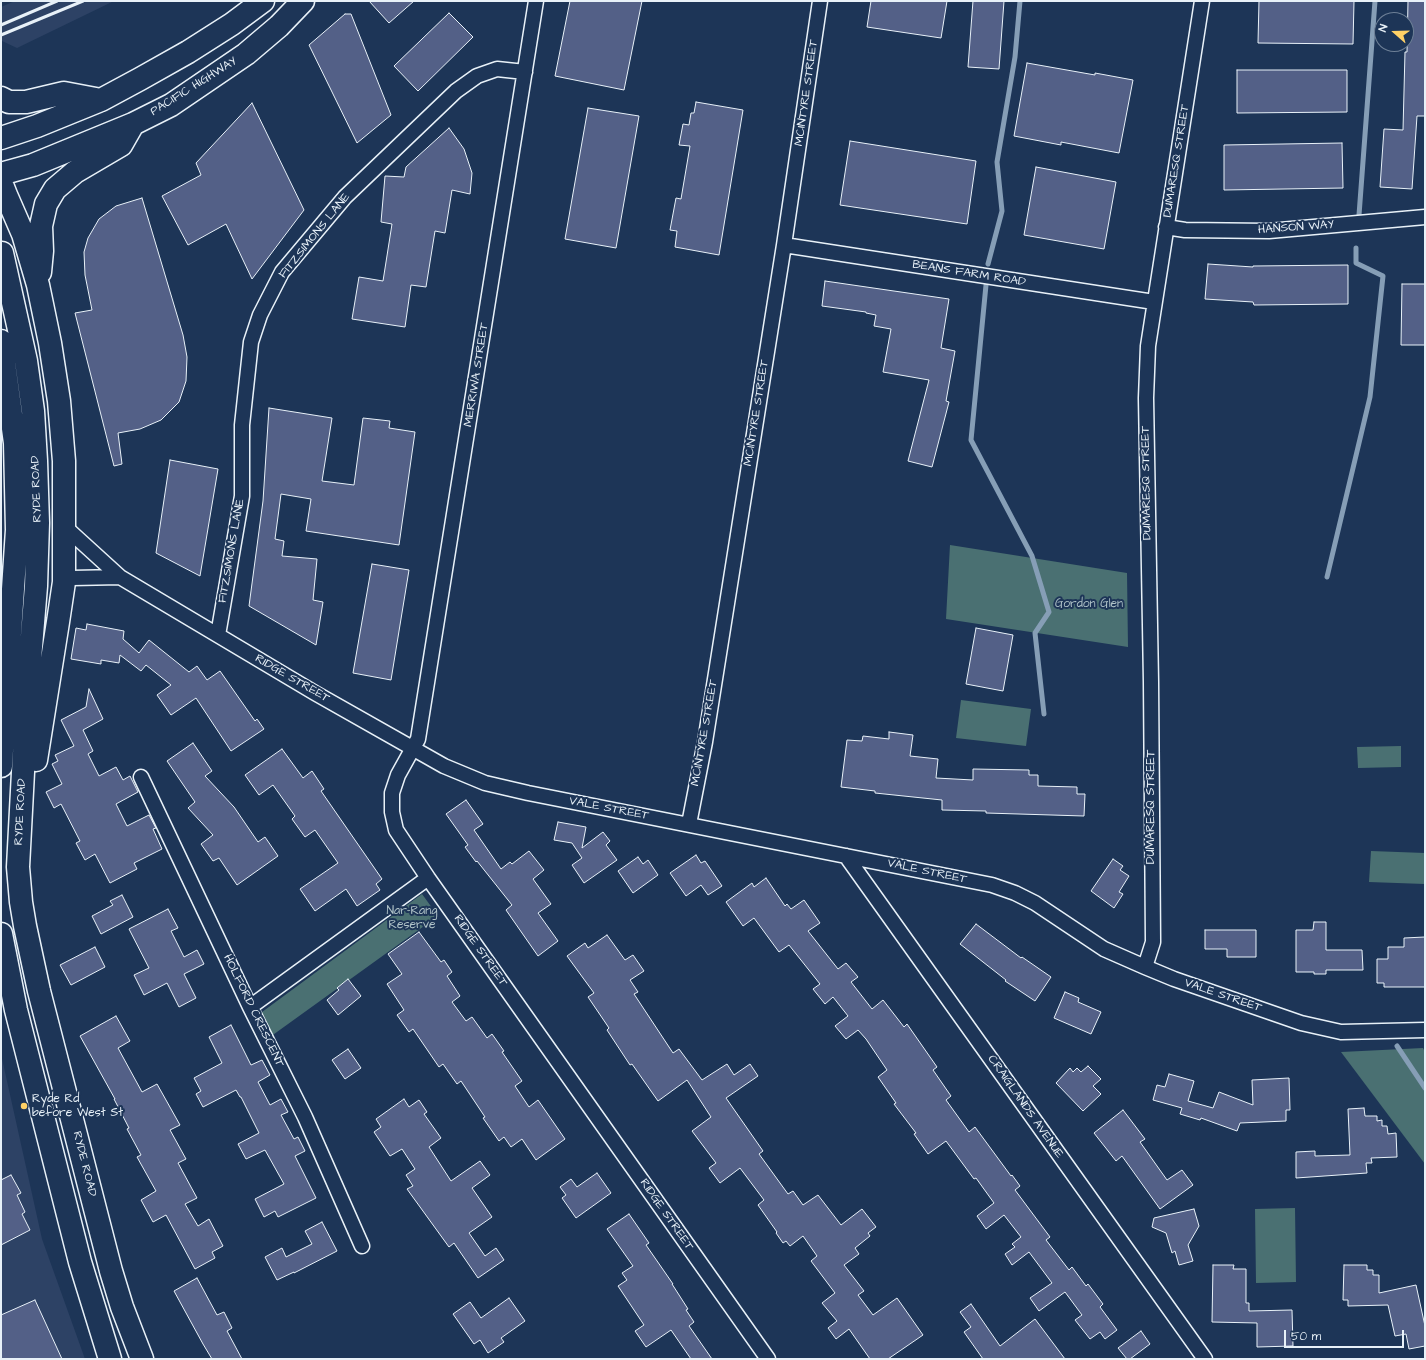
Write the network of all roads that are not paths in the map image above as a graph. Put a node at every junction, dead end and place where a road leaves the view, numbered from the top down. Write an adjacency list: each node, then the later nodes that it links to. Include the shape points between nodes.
1 (263, 1): 8 (highway, via 188,52)
2 (304, 1): 9 (highway, PACIFIC HIGHWAY, via 246,54 171,105)
3 (536, 1): 6 (street, MERRIWA STREET)
4 (820, 1): 17 (street, MCINTYRE STREET)
5 (1202, 1): 15 (street, DUMARESQ STREET)
6 (525, 72): 25 (street, FITZSIMONS LANE, via 497,69 477,76 456,91 346,197 282,272 260,315 251,342 242,425 242,496); 26 (street, MERRIWA STREET, via 418,739)
7 (1, 98): 8 (highway, via 9,102 26,102 64,93)
8 (101, 100): 10 (highway)
9 (133, 124): 11 (highway, PACIFIC HIGHWAY, via 32,165); 19 (highway, via 121,145 75,172 55,189 46,204 41,226 42,251)
10 (1, 138)
11 (1, 174)
12 (1, 182): 16 (highway)
13 (1425, 217): 15 (street, HANSON WAY, via 1269,231 1185,230)
14 (1, 222): 16 (highway, via 13,225)
15 (1166, 227): 20 (street, DUMARESQ STREET)
16 (23, 234): 19 (highway)
17 (784, 245): 20 (street, BEANS FARM ROAD); 29 (street, MCINTYRE STREET, via 706,735)
18 (2, 253): 31 (highway, RYDE ROAD, via 27,368 33,411 38,523)
19 (38, 285): 22 (highway, via 59,401 64,461)
20 (1154, 302): 34 (street, DUMARESQ STREET, via 1148,346 1146,398 1153,942)
21 (1, 341): 27 (highway, RYDE ROAD, via 15,443 17,530)
22 (64, 526): 23 (street, RIDGE STREET); 24 (highway)
23 (120, 577): 24 (street, via 72,578); 25 (street, RIDGE STREET)
24 (64, 582): 31 (highway)
25 (218, 635): 26 (street, RIDGE STREET)
26 (412, 748): 29 (street, VALE STREET, via 444,766 485,783); 32 (street, RIDGE STREET, via 392,793 392,812 396,830)
27 (1, 766)
28 (141, 777): 35 (street, HOLFORD CRESCENT)
29 (689, 824): 30 (street, VALE STREET)
30 (846, 856): 34 (street, VALE STREET, via 1015,893 1035,903 1104,949); 41 (street, CRAIGLANDS AVENUE)
31 (18, 867): 39 (highway, RYDE ROAD, via 25,926 39,992 111,1271)
32 (428, 878): 35 (street); 40 (street, RIDGE STREET)
33 (1, 936): 38 (highway, via 16,1010 80,1262)
34 (1145, 967): 36 (street, VALE STREET, via 1321,1029 1341,1032)
35 (250, 1007): 37 (street, HOLFORD CRESCENT, via 305,1117)
36 (1425, 1030)
37 (362, 1246)
38 (110, 1359)
39 (142, 1359)
40 (768, 1359)
41 (1205, 1359)

